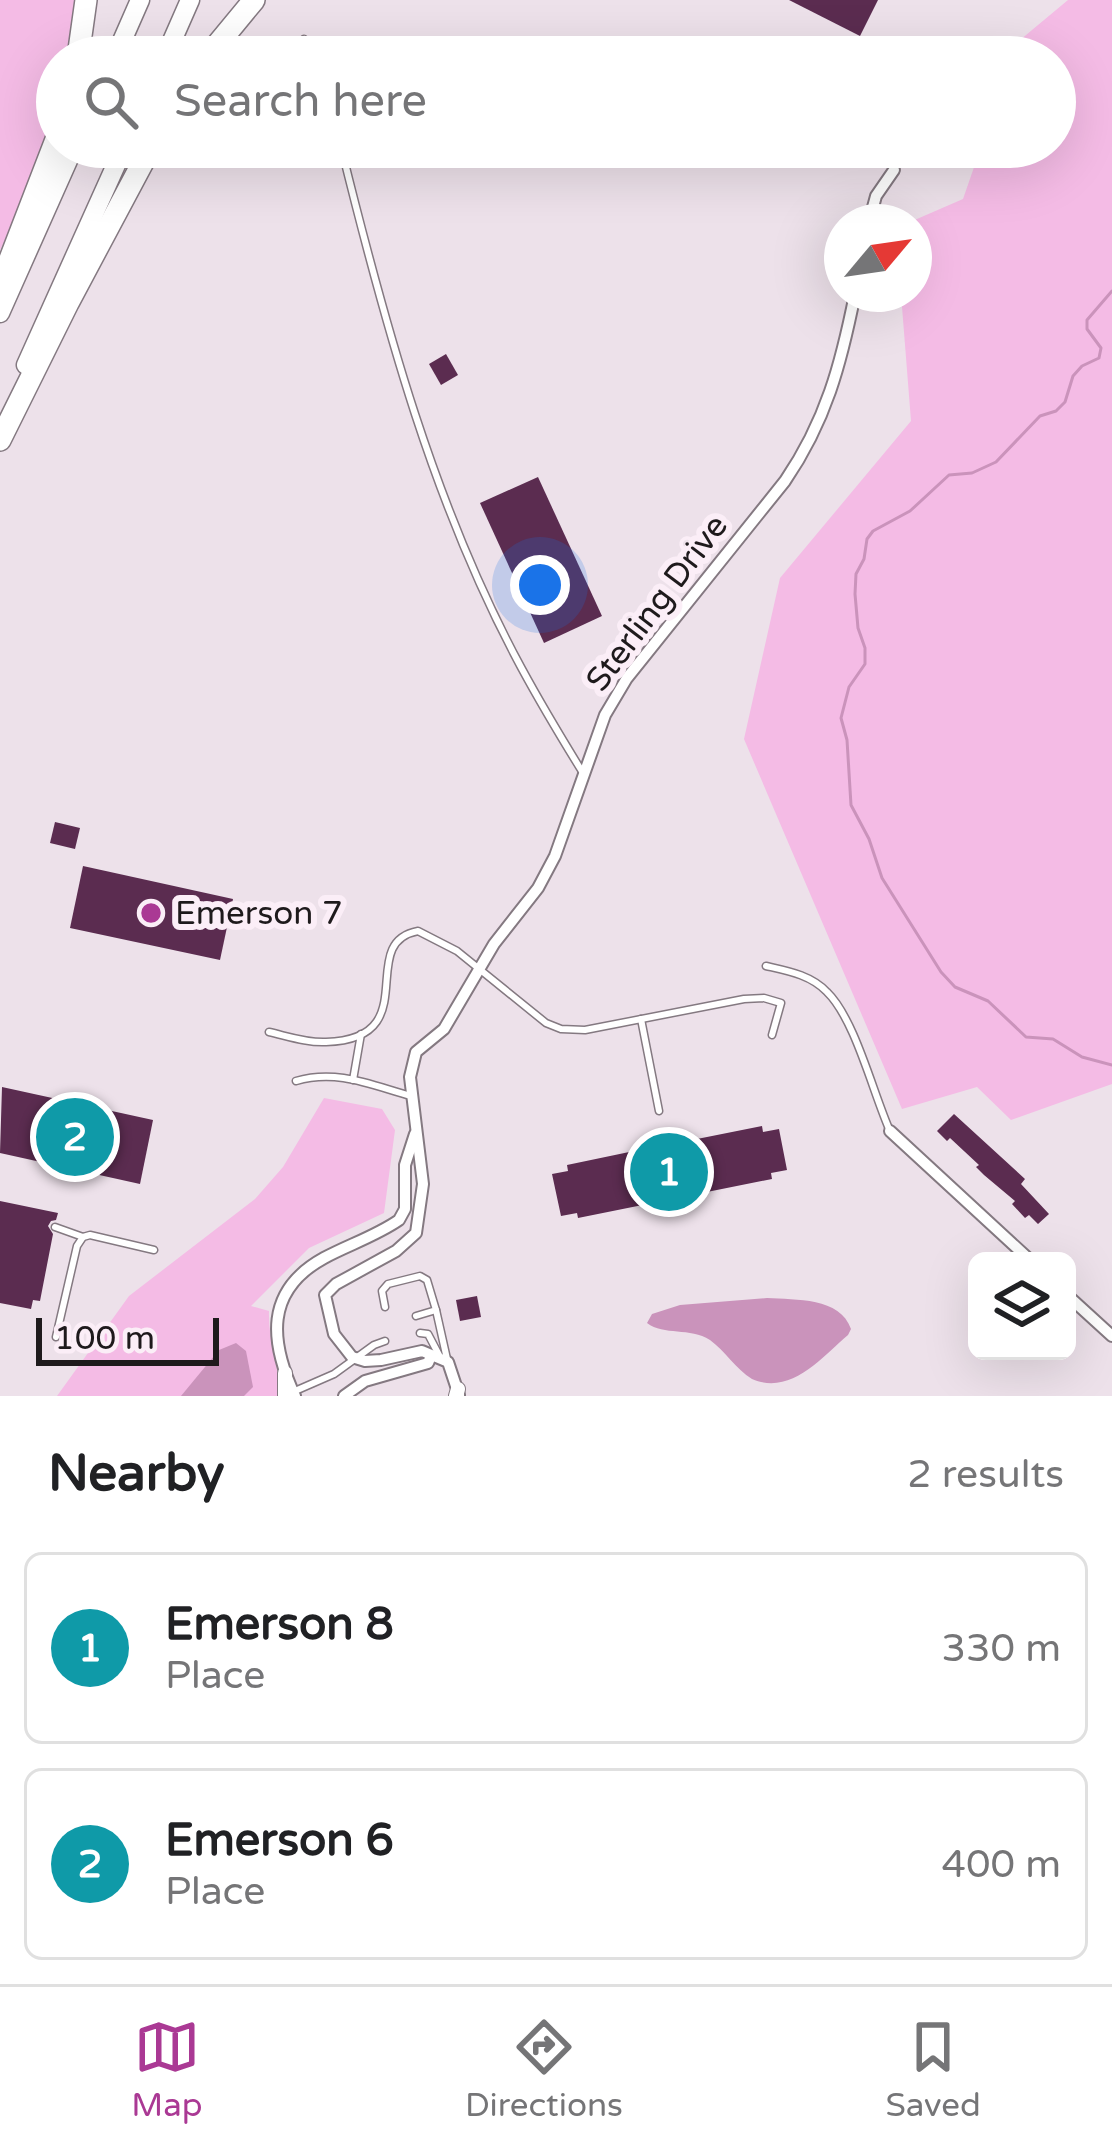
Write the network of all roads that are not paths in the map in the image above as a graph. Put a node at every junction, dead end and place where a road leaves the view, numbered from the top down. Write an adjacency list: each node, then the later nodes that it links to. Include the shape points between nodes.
1 (86, 0): 5 (highway)
2 (140, 0): 6 (main road)
3 (190, 0): 7 (main road)
4 (254, 0): 8 (highway)
5 (81, 36)
6 (124, 36)
7 (174, 36)
8 (224, 36)
9 (45, 168): 16 (highway)
10 (65, 168): 18 (main road)
11 (115, 168): 19 (main road)
12 (140, 168): 20 (highway)
13 (346, 168): 21 (lane, via 417,422 454,519 520,667)
14 (894, 170): 15 (street)
15 (873, 204)
16 (0, 285)
17 (851, 312): 21 (street, Sterling Drive, via 836,378 806,451 627,678)
18 (0, 313)
19 (0, 424)
20 (0, 440)
21 (583, 773): 23 (street, Sterling Drive, via 538,888)
22 (766, 966): 33 (lane, via 800,974 830,994)
23 (478, 970): 24 (lane, via 561,1029); 26 (lane, via 457,951 409,932 390,950 381,1018); 30 (street, Sterling Drive, via 444,1029 416,1052)
24 (640, 1019): 27 (lane, via 764,998 781,1003); 31 (lane)
25 (268, 1032): 26 (lane, via 329,1042)
26 (361, 1034): 28 (lane)
27 (772, 1035)
28 (352, 1080): 29 (lane, via 320,1074); 30 (lane)
29 (296, 1081)
30 (412, 1096): 32 (street, Sterling Drive)
31 (659, 1111)
32 (416, 1130): 47 (street, Sterling Drive, via 423,1184 416,1232 325,1295 338,1342); 48 (street, Sterling Drive, via 399,1220 316,1263 280,1302 275,1333)
33 (890, 1131): 37 (street)
34 (55, 1227): 35 (lane)
35 (83, 1237): 36 (lane); 44 (lane)
36 (154, 1250)
37 (1020, 1252)
38 (1076, 1302): 43 (street)
39 (385, 1307): 40 (lane, via 388,1284 420,1276)
40 (436, 1310): 41 (lane); 46 (lane)
41 (416, 1316)
42 (420, 1333): 46 (lane)
43 (1112, 1336)
44 (56, 1337)
45 (386, 1341): 47 (lane)
46 (440, 1359): 47 (street, via 422,1351); 49 (street); 51 (street, via 365,1381)
47 (358, 1360): 50 (lane)
48 (285, 1373): 50 (street)
49 (458, 1394)
50 (291, 1395)
51 (344, 1396)

